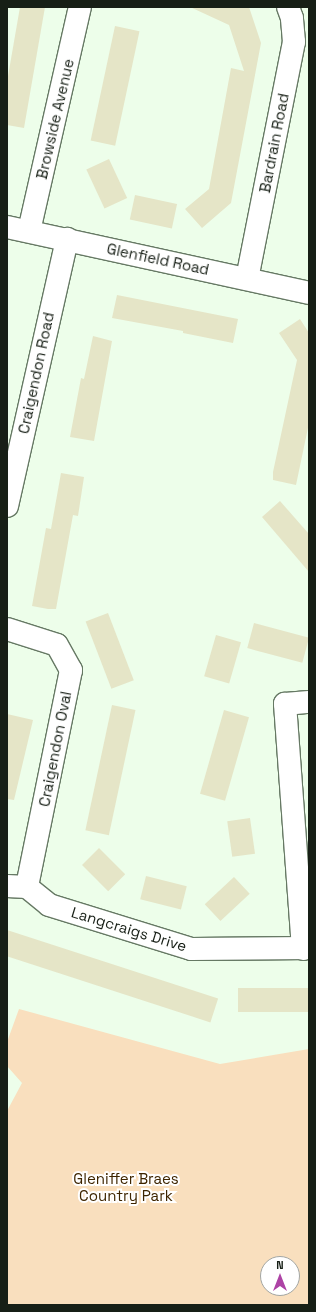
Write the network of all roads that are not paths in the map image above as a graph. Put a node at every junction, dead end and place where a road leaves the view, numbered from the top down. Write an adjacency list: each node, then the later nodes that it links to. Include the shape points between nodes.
1 (80, 7): 4 (street, Browside Avenue)
2 (288, 7): 6 (street, Bardrain Road, via 292,18 294,42)
3 (7, 227): 4 (street, Glenfield Road)
4 (29, 231): 5 (street, Glenfield Road)
5 (67, 239): 6 (street, Glenfield Road); 8 (street, Craigendon Road)
6 (247, 279): 7 (street, Glenfield Road)
7 (309, 292)
8 (7, 506)
9 (7, 629): 11 (street, Craigendon Oval, via 57,645 71,670)
10 (309, 702): 12 (street, via 285,704)
11 (17, 886): 12 (street, Langcraigs Drive, via 49,905 191,949)
12 (306, 949)

